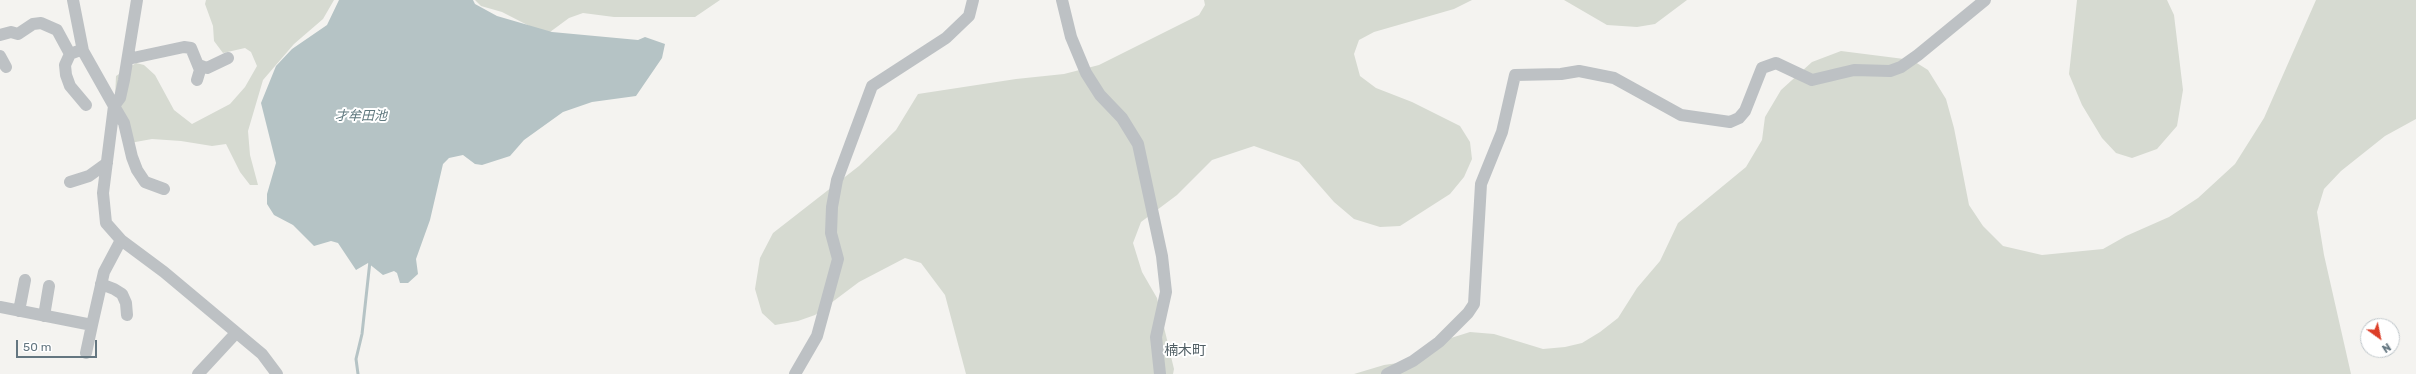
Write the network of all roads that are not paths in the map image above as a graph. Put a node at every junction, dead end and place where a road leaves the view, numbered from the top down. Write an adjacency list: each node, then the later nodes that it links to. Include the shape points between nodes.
1 (73, 0): 7 (street)
2 (137, 0): 11 (street)
3 (973, 0): 34 (street, via 969,16 946,38 872,86 836,180 832,233 838,259 817,336)
4 (1062, 0): 35 (street, via 1071,37 1086,72 1100,95 1122,118 1138,144 1162,256 1166,292 1156,337)
5 (1985, 0): 36 (street, via 1918,55 1890,71 1854,70 1812,80 1776,63 1762,68 1745,111 1739,118 1730,122 1681,115 1614,78 1579,71 1515,75 1502,132 1481,184 1474,304 1439,342 1413,361)
6 (0, 35): 8 (street, via 11,32 18,34 32,24 41,23 57,30)
7 (83, 49): 8 (street); 16 (street)
8 (70, 54): 15 (street, via 65,65 66,75 70,86)
9 (0, 56): 12 (street)
10 (228, 58): 13 (street, via 207,68)
11 (128, 59): 13 (street, via 184,47 192,48); 16 (street, via 120,98)
12 (6, 66)
13 (199, 66): 14 (street)
14 (198, 80)
15 (86, 104)
16 (114, 106): 17 (street); 19 (street, via 124,122 137,170 145,182)
17 (107, 163): 18 (street, via 89,176); 20 (street, via 103,193 106,223)
18 (70, 182)
19 (164, 190)
20 (121, 240): 22 (street, via 104,272); 29 (street, via 164,272)
21 (24, 280): 25 (street)
22 (101, 284): 26 (street, via 122,294); 28 (street)
23 (49, 286): 27 (street)
24 (0, 307): 25 (street)
25 (19, 311): 27 (street)
26 (127, 315)
27 (44, 316): 28 (street)
28 (92, 325): 30 (street)
29 (236, 333): 31 (street); 33 (street, via 262,354)
30 (86, 353)
31 (199, 372): 32 (street, via 192,371)
32 (188, 374)
33 (277, 374)
34 (795, 374)
35 (1160, 374)
36 (1387, 374)

